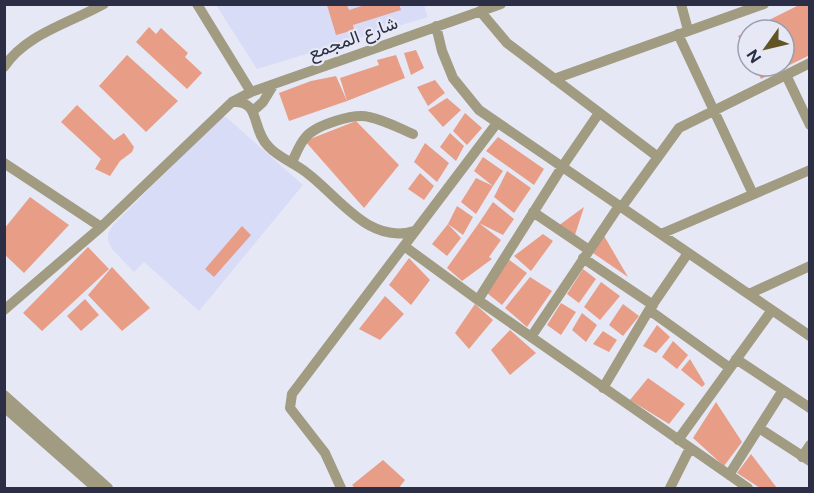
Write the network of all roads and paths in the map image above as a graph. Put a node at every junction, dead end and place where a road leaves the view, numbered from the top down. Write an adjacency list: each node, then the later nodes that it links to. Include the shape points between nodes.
1 (104, 4): 10 (street, via 33,40)
2 (197, 4): 16 (street)
3 (501, 4): 6 (street, شارع المجمع)
4 (681, 4): 8 (street)
5 (764, 4): 8 (street)
6 (480, 11): 7 (street, شارع المجمع); 14 (street, via 507,44)
7 (436, 26): 15 (street, شارع المجمع); 21 (street, via 453,78 479,110)
8 (683, 32): 14 (street); 19 (street)
9 (810, 63): 11 (street)
10 (4, 67)
11 (796, 70)
12 (780, 78): 19 (street)
13 (787, 78): 22 (street)
14 (554, 79): 20 (street)
15 (274, 84): 16 (street, شارع المجمع); 18 (street)
16 (251, 92): 17 (street, شارع المجمع)
17 (232, 102): 18 (street, via 242,102); 32 (street, شارع المجمع)
18 (253, 111): 25 (street, via 264,141)
19 (714, 111): 24 (street, via 679,128); 29 (street)
20 (599, 112): 24 (street); 27 (street)
21 (497, 123): 27 (street); 33 (street)
22 (810, 125)
23 (413, 134): 25 (street, via 369,117 351,117 309,133)
24 (658, 157): 30 (street)
25 (292, 162): 33 (street, via 375,229 394,234)
26 (4, 163): 32 (street)
27 (562, 167): 30 (street); 31 (street)
28 (810, 170): 29 (street)
29 (753, 194): 34 (street)
30 (620, 207): 34 (street); 37 (street)
31 (533, 212): 37 (street); 40 (street)
32 (101, 227): 42 (street, شارع المجمع)
33 (414, 231): 35 (street)
34 (661, 234): 36 (street)
35 (404, 246): 40 (street); 60 (street, via 292,394 290,408 325,453)
36 (688, 253): 39 (street); 41 (street)
37 (586, 254): 41 (street); 45 (street)
38 (810, 266): 39 (street)
39 (749, 294): 43 (street)
40 (478, 300): 45 (street)
41 (651, 308): 46 (street); 47 (street)
42 (4, 310)
43 (772, 310): 44 (street); 46 (street)
44 (810, 336)
45 (531, 337): 47 (street)
46 (733, 363): 48 (street); 53 (street)
47 (603, 388): 53 (street)
48 (783, 390): 51 (street); 52 (street)
49 (4, 395): 59 (street)
50 (4, 407): 58 (street)
51 (810, 408)
52 (759, 428): 56 (street); 57 (street)
53 (678, 440): 55 (street)
54 (810, 445): 56 (street)
55 (690, 448): 57 (street); 61 (street)
56 (806, 459)
57 (729, 475): 62 (street)
58 (96, 489)
59 (108, 489)
60 (341, 489)
61 (670, 489)
62 (748, 489)

